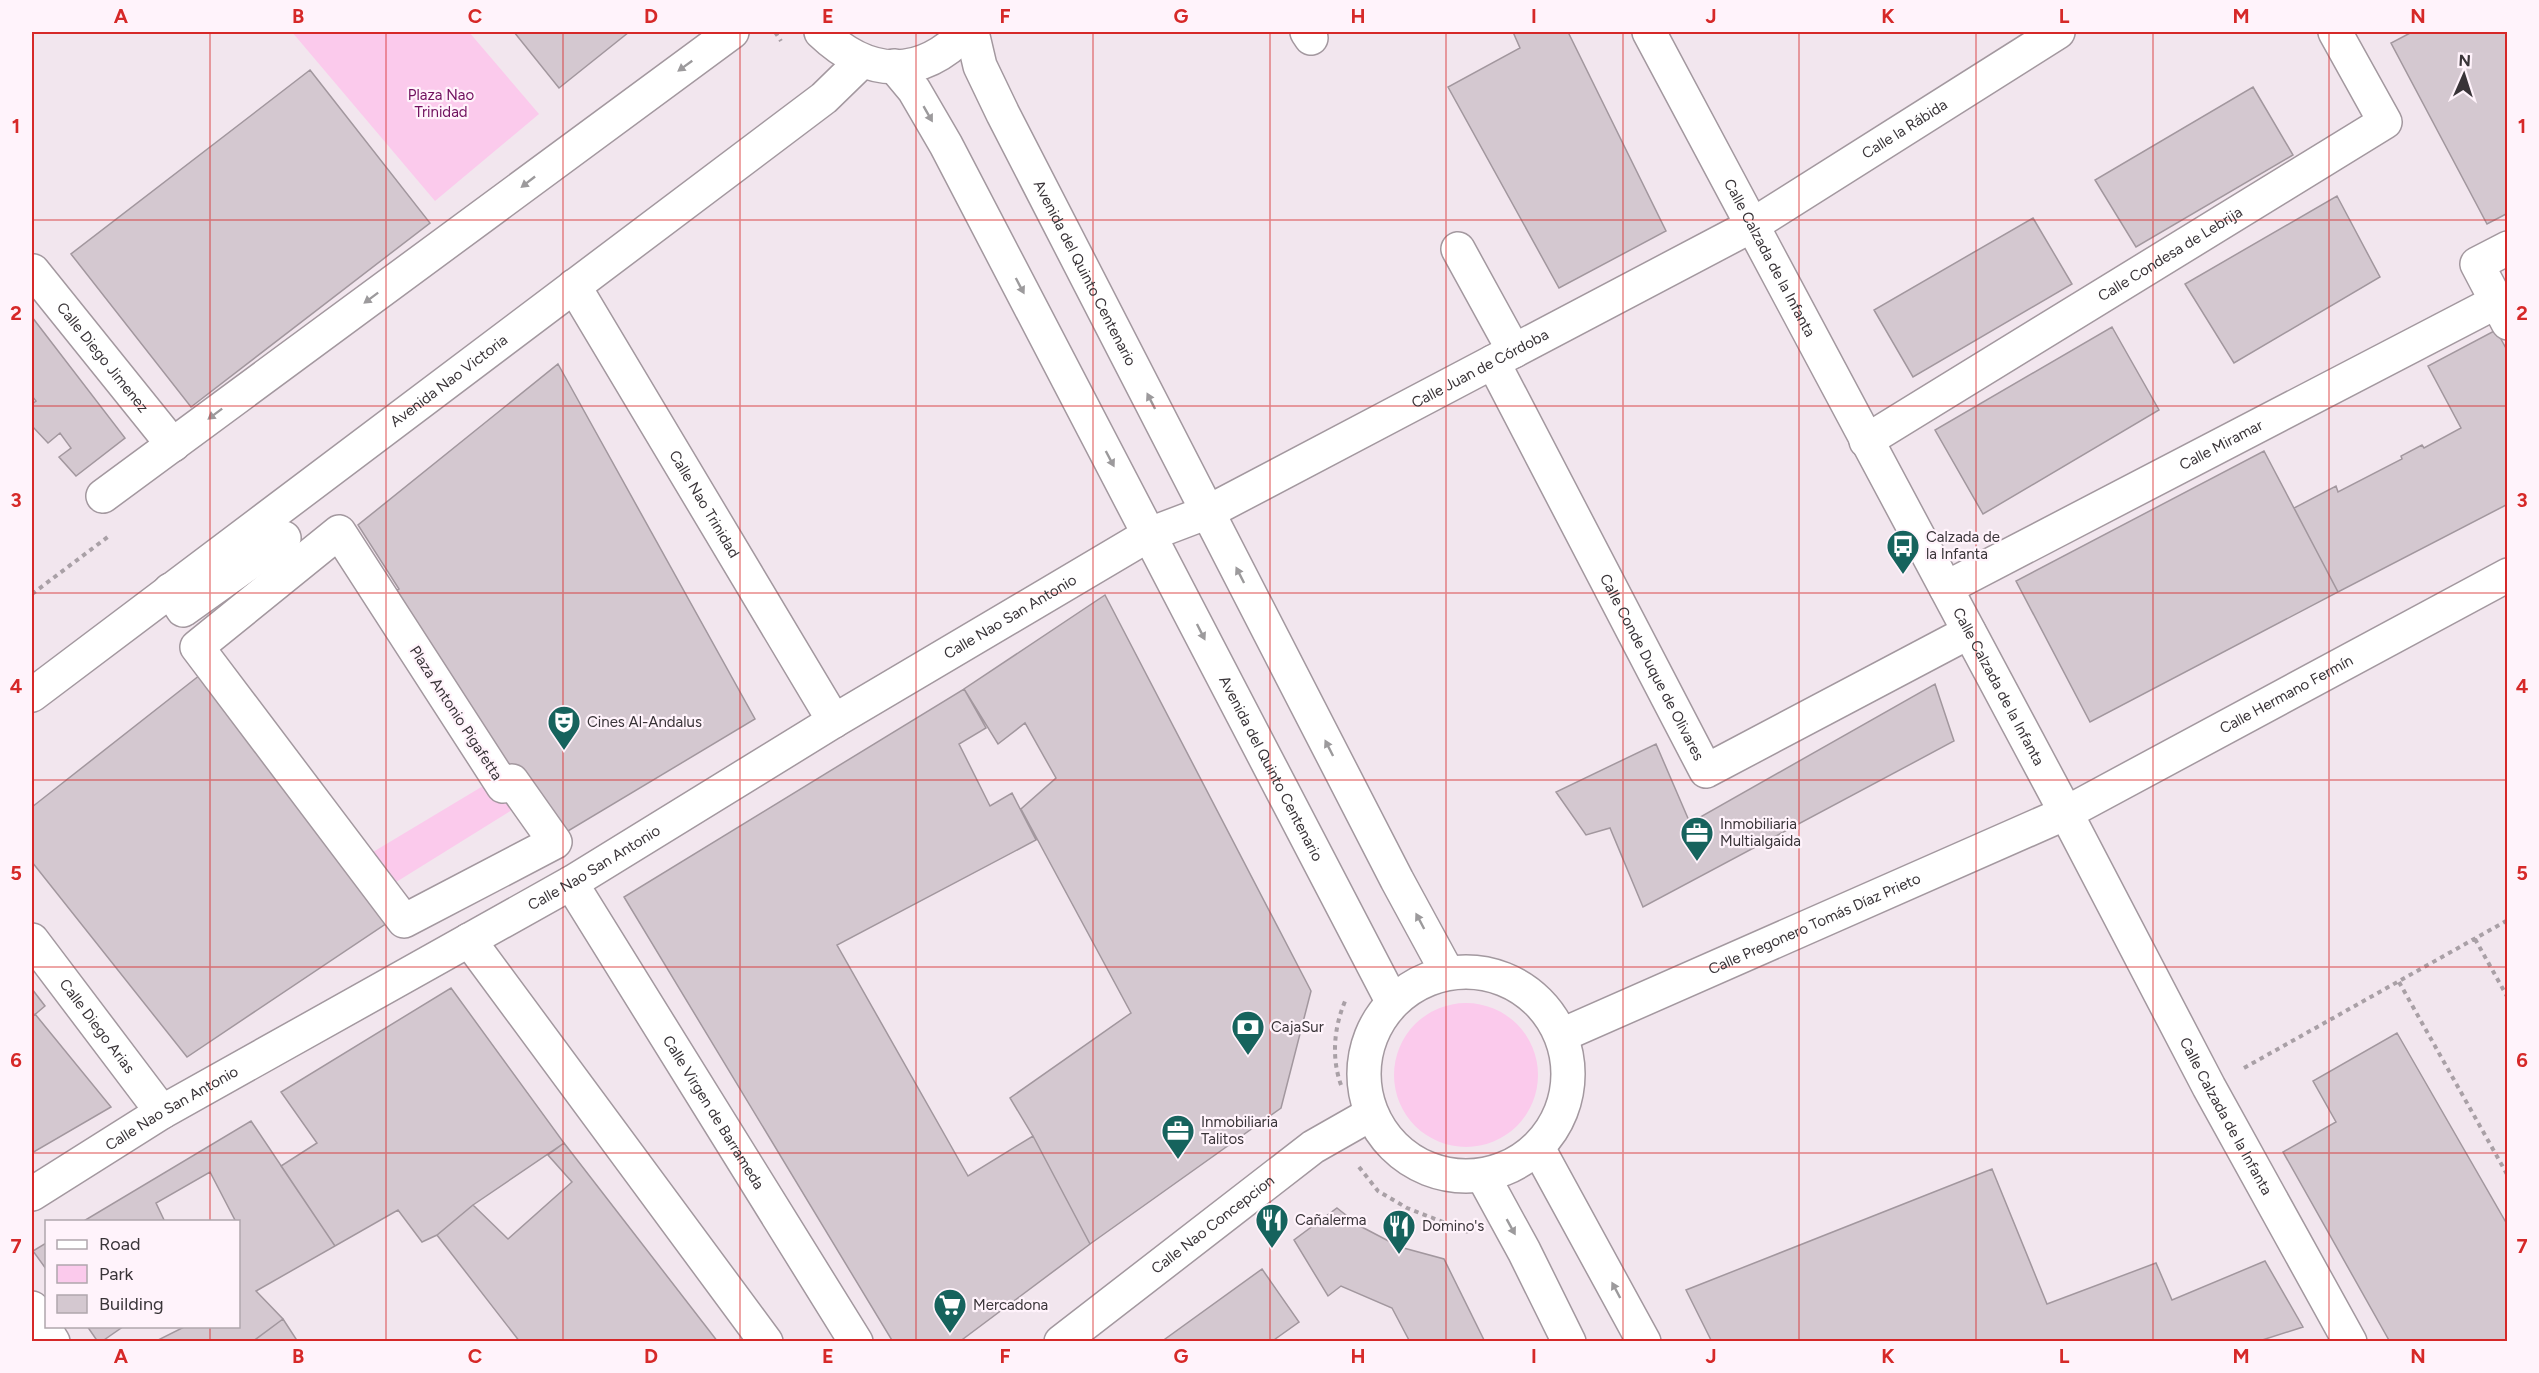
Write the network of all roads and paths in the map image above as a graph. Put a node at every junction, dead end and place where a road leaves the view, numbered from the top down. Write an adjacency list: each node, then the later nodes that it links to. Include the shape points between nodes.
1 (732, 32): 20 (street, one-way to 20)
2 (775, 32): 9 (path)
3 (821, 32): 10 (street, via 838,48)
4 (966, 32): 11 (street, via 951,48 924,62)
5 (972, 32): 22 (street, Avenida del Quinto Centenario, one-way to 5, via 1003,114 980,66)
6 (1649, 32): 12 (street, Calle Calzada de la Infanta)
7 (2058, 32): 12 (street, Calle la Rábida)
8 (2335, 32): 19 (street, Calle Condesa de Lebrija, via 2385,122)
9 (786, 47)
10 (862, 61): 11 (street); 16 (street, Avenida Nao Victoria, via 824,98)
11 (894, 66): 23 (street, Avenida del Quinto Centenario, one-way to 23, via 914,90 946,145)
12 (1751, 226): 18 (street, Calle Juan de Córdoba); 19 (street, Calle Calzada de la Infanta)
13 (2508, 248): 17 (street, via 2477,264)
14 (1458, 249): 18 (street)
15 (33, 271): 20 (street, Calle Diego Jimenez)
16 (574, 286): 27 (street, Avenida Nao Victoria); 31 (street, Calle Nao Trinidad)
17 (2502, 313): 26 (street, Calle Miramar)
18 (1504, 356): 22 (street, Calle Juan de Córdoba); 28 (street, Calle Conde Duque de Olivares, via 1706,771)
19 (1866, 441): 26 (street, Calle Calzada de la Infanta)
20 (173, 445): 21 (street)
21 (103, 496)
22 (1208, 512): 23 (street); 38 (street, Avenida del Quinto Centenario, one-way to 22)
23 (1150, 534): 31 (street, Calle Nao San Antonio); 42 (street, Avenida del Quinto Centenario, one-way to 42)
24 (284, 538): 27 (street, via 183,610)
25 (2508, 575): 32 (street, Calle Hermano Fermín)
26 (1946, 588): 28 (street, Calle Calzada de la Infanta)
27 (170, 590): 30 (street, Avenida Nao Victoria)
28 (1969, 632): 32 (street, Calle Calzada de la Infanta)
29 (197, 647): 29 (street, Plaza Antonio Pigafetta, via 404,921 555,842 512,780 503,786 339,532)
30 (32, 695)
31 (834, 721): 33 (street, Calle Nao San Antonio)
32 (2066, 813): 43 (street, Calle Pregonero Tomás Díaz Prieto); 44 (street, Calle Calzada de la Infanta)
33 (571, 883): 37 (street, Calle Nao San Antonio); 58 (street, Calle Virgen de Barrameda)
34 (2508, 920): 35 (path)
35 (2475, 939): 39 (path); 41 (path)
36 (32, 940): 45 (street, Calle Diego Arias)
37 (469, 940): 45 (street, Calle Nao San Antonio); 57 (street)
38 (1448, 972): 42 (street, via 1418,983); 43 (street, via 1483,972 1516,983 1544,1006)
39 (2399, 982): 44 (path); 50 (path)
40 (1349, 990): 47 (path, via 1337,1021 1335,1069 1344,1094 1329,1122)
41 (2508, 998)
42 (1392, 1001): 46 (street, via 1374,1026 1364,1055 1363,1085)
43 (1562, 1035): 48 (street, via 1569,1065 1567,1096 1557,1124)
44 (2209, 1087): 62 (street, Calle Calzada de la Infanta)
45 (162, 1112): 51 (street, Calle Nao San Antonio)
46 (1371, 1114): 47 (street, Calle Nao Concepcion); 49 (street, via 1389,1143 1416,1164 1449,1175)
47 (1334, 1134): 52 (path, via 1378,1191 1407,1208); 59 (street, Calle Nao Concepcion)
48 (1538, 1148): 49 (street, via 1512,1166); 61 (street, one-way to 48)
49 (1483, 1176): 60 (street, one-way to 60)
50 (2508, 1176)
51 (32, 1194)
52 (1471, 1233)
53 (32, 1308): 54 (street)
54 (45, 1328)
55 (45, 1328): 56 (street)
56 (54, 1341)
57 (766, 1341)
58 (856, 1341)
59 (1061, 1341)
60 (1569, 1341)
61 (1644, 1341)
62 (2350, 1341)

